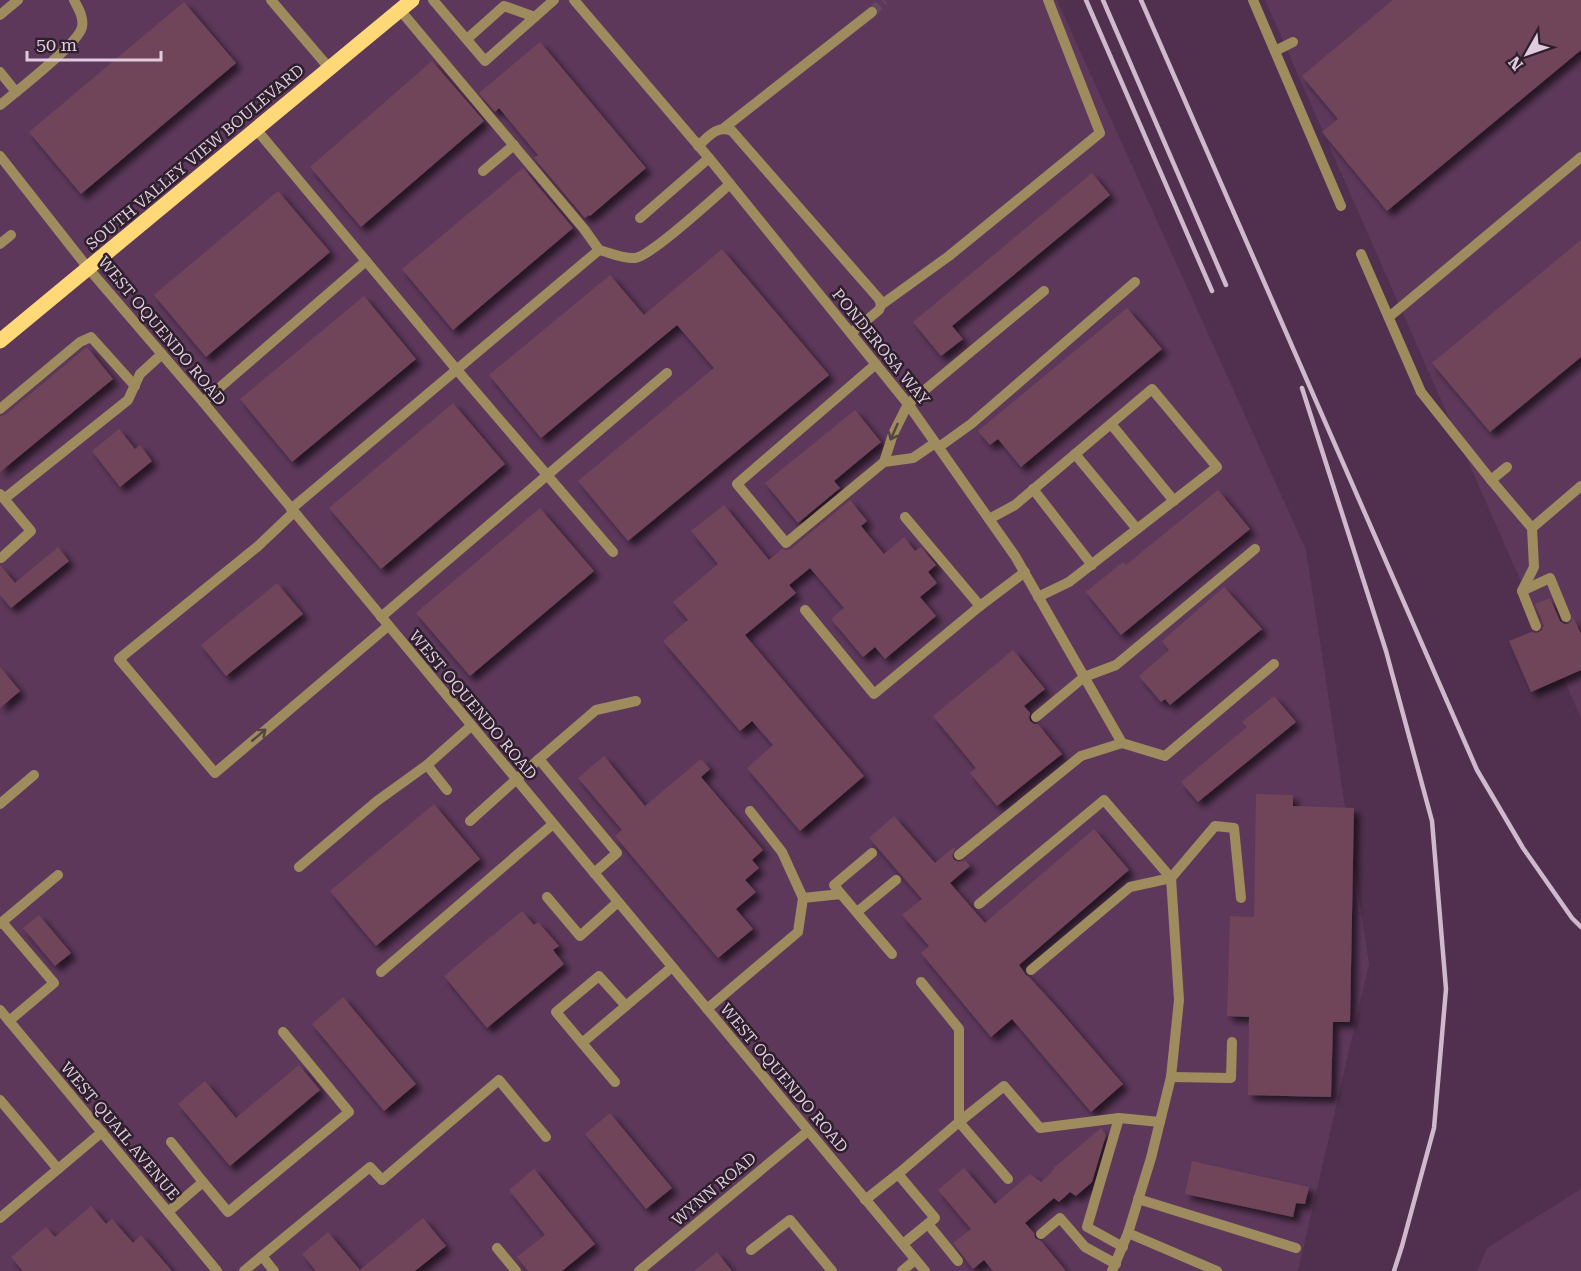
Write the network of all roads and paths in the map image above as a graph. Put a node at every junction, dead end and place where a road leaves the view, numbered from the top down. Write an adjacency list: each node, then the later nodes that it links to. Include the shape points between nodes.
1 (18, 0): 12 (street)
2 (74, 0): 19 (street, via 82,15 79,34)
3 (271, 0): 17 (street)
4 (412, 0): 10 (main road, SOUTH VALLEY VIEW BOULEVARD)
5 (434, 0): 14 (street)
6 (554, 0): 13 (street)
7 (574, 0): 24 (street, PONDEROSA WAY)
8 (1048, 0): 40 (street, via 1100,133 949,256)
9 (1252, 0): 16 (street)
10 (400, 10): 17 (main road, SOUTH VALLEY VIEW BOULEVARD); 23 (street)
11 (872, 12): 21 (street)
12 (0, 15)
13 (535, 17): 14 (street, via 504,6); 14 (street, via 485,61)
14 (466, 39)
15 (1293, 42): 16 (street)
16 (1275, 51): 30 (street)
17 (330, 69): 22 (main road, SOUTH VALLEY VIEW BOULEVARD)
18 (0, 72): 19 (street)
19 (16, 92): 20 (street)
20 (0, 105)
21 (724, 128): 24 (street); 40 (street, via 732,131)
22 (256, 129): 36 (street); 37 (main road, SOUTH VALLEY VIEW BOULEVARD)
23 (514, 145): 28 (street); 34 (street)
24 (698, 146): 27 (street, PONDEROSA WAY)
25 (0, 156): 37 (street, WEST OQUENDO ROAD)
26 (1581, 157): 41 (street)
27 (709, 158): 29 (street, PONDEROSA WAY); 31 (street)
28 (483, 171)
29 (730, 184): 34 (street, via 652,250 637,258); 42 (street, PONDEROSA WAY)
30 (1341, 206)
31 (640, 218)
32 (11, 235): 33 (street)
33 (0, 244)
34 (599, 250): 46 (street)
35 (1361, 254): 41 (street)
36 (366, 261): 46 (street); 49 (street)
37 (88, 268): 43 (main road, SOUTH VALLEY VIEW BOULEVARD); 44 (street, WEST OQUENDO ROAD)
38 (1136, 282): 53 (street, via 971,424)
39 (1044, 291): 50 (street)
40 (881, 305): 42 (street)
41 (1389, 317): 58 (street, via 1421,392)
42 (851, 333): 45 (street, PONDEROSA WAY)
43 (0, 340)
44 (162, 354): 48 (street, via 140,374); 49 (street, WEST OQUENDO ROAD)
45 (876, 364): 50 (street, PONDEROSA WAY); 55 (street, via 737,484 786,543)
46 (457, 370): 57 (street); 63 (street)
47 (667, 373): 57 (street)
48 (135, 386): 51 (street, via 91,337); 61 (street, via 128,400)
49 (203, 402): 63 (street, WEST OQUENDO ROAD)
50 (908, 404): 53 (street, PONDEROSA WAY); 55 (street, one-way to 55)
51 (0, 409)
52 (1111, 424): 54 (street); 62 (street); 62 (street, via 1152,389 1217,467)
53 (937, 445): 55 (street, via 913,458); 65 (street, PONDEROSA WAY)
54 (1075, 454): 60 (street); 67 (street)
55 (884, 462)
56 (1507, 466): 58 (street)
57 (547, 476): 69 (street); 78 (street)
58 (1491, 480): 66 (street)
59 (1581, 486): 66 (street)
60 (1034, 489): 65 (street); 71 (street)
61 (2, 496): 70 (street, via 31,531)
62 (1174, 501): 67 (street)
63 (293, 511): 78 (street, WEST OQUENDO ROAD); 78 (street, one-way to 78, via 256,547 119,659 215,773)
64 (905, 517): 75 (street)
65 (989, 519): 72 (street, PONDEROSA WAY)
66 (1532, 528): 73 (street, via 1533,567)
67 (1137, 530): 71 (street)
68 (1255, 549): 81 (street, via 1116,665)
69 (613, 552)
70 (1, 558)
71 (1092, 565): 74 (street)
72 (1025, 572): 74 (street, PONDEROSA WAY); 75 (street)
73 (1522, 591): 77 (street, via 1550,578); 79 (street)
74 (1038, 597): 81 (street, PONDEROSA WAY)
75 (980, 606): 76 (street, via 874,694)
76 (805, 610)
77 (1566, 616)
78 (385, 622): 84 (street, WEST OQUENDO ROAD)
79 (1536, 626)
80 (1274, 664): 85 (street, via 1165,756)
81 (1084, 677): 83 (street); 85 (street, PONDEROSA WAY)
82 (636, 701): 86 (street, via 596,710)
83 (1036, 717)
84 (471, 726): 87 (street); 89 (street, WEST OQUENDO ROAD)
85 (1122, 743): 96 (street, via 1081,756)
86 (539, 759): 89 (street); 98 (street, via 617,854)
87 (427, 765): 90 (street); 97 (street, via 377,801)
88 (34, 776): 91 (street)
89 (516, 779): 93 (street); 94 (street, WEST OQUENDO ROAD)
90 (447, 790)
91 (0, 804)
92 (750, 812): 104 (street, via 782,852)
93 (470, 821)
94 (553, 824): 98 (street, WEST OQUENDO ROAD); 113 (street)
95 (872, 853): 102 (street, via 834,885)
96 (959, 855)
97 (299, 867)
98 (594, 873): 106 (street, WEST OQUENDO ROAD)
99 (58, 875): 109 (street)
100 (1171, 878): 105 (street, via 1215,826 1234,828); 107 (street, via 1104,800); 112 (street, via 1131,887); 122 (street, via 1179,1000)
101 (896, 880): 108 (street)
102 (841, 894): 104 (street); 108 (street)
103 (547, 897): 106 (street, via 580,936)
104 (804, 898): 116 (street, via 798,932)
105 (1241, 898)
106 (618, 902): 111 (street, WEST OQUENDO ROAD)
107 (979, 904)
108 (857, 912): 110 (street)
109 (1, 923): 118 (street, via 54,983)
110 (892, 954)
111 (672, 967): 115 (street); 116 (street, WEST OQUENDO ROAD)
112 (1031, 970)
113 (381, 972)
114 (921, 982): 126 (street, via 959,1029)
115 (626, 1006): 121 (street); 121 (street, via 599,976 556,1012)
116 (707, 1009): 128 (street, WEST OQUENDO ROAD)
117 (0, 1010): 118 (street, WEST QUAIL AVENUE)
118 (9, 1021): 129 (street, WEST QUAIL AVENUE)
119 (283, 1032): 135 (street, via 350,1112 228,1212)
120 (1232, 1042): 122 (street, via 1231,1078)
121 (582, 1043): 123 (street)
122 (1171, 1077): 127 (street)
123 (615, 1082)
124 (0, 1100): 132 (street)
125 (1119, 1118): 126 (street, via 1040,1128 1004,1086); 127 (street); 144 (street, via 1088,1227)
126 (959, 1122): 133 (street); 134 (street)
127 (1160, 1122): 136 (street)
128 (808, 1131): 137 (street, WEST OQUENDO ROAD); 156 (street, WYNN ROAD)
129 (102, 1132): 132 (street); 138 (street, WEST QUAIL AVENUE)
130 (546, 1137): 148 (street, via 499,1080 382,1180 370,1167)
131 (171, 1142): 135 (street)
132 (58, 1169): 139 (street)
133 (898, 1174): 137 (street); 140 (street, via 935,1218)
134 (1008, 1179)
135 (203, 1182): 138 (street)
136 (1138, 1199): 141 (street); 146 (street)
137 (865, 1200): 143 (street, WEST OQUENDO ROAD)
138 (168, 1212): 152 (street, WEST QUAIL AVENUE)
139 (0, 1218)
140 (928, 1224): 143 (street); 150 (street)
141 (1128, 1233): 144 (street); 160 (street)
142 (1041, 1234): 151 (street, via 1060,1218 1085,1247)
143 (903, 1244): 149 (street, WEST OQUENDO ROAD)
144 (1123, 1247): 151 (street)
145 (496, 1248): 155 (street)
146 (1296, 1248)
147 (751, 1250): 157 (street, via 790,1220)
148 (262, 1256): 153 (street); 154 (street)
149 (915, 1260): 158 (street); 159 (street, WEST OQUENDO ROAD)
150 (958, 1261)
151 (1114, 1267)
152 (217, 1271)
153 (244, 1271)
154 (274, 1271)
155 (516, 1271)
156 (639, 1271)
157 (832, 1271)
158 (902, 1271)
159 (925, 1271)
160 (1217, 1271)

